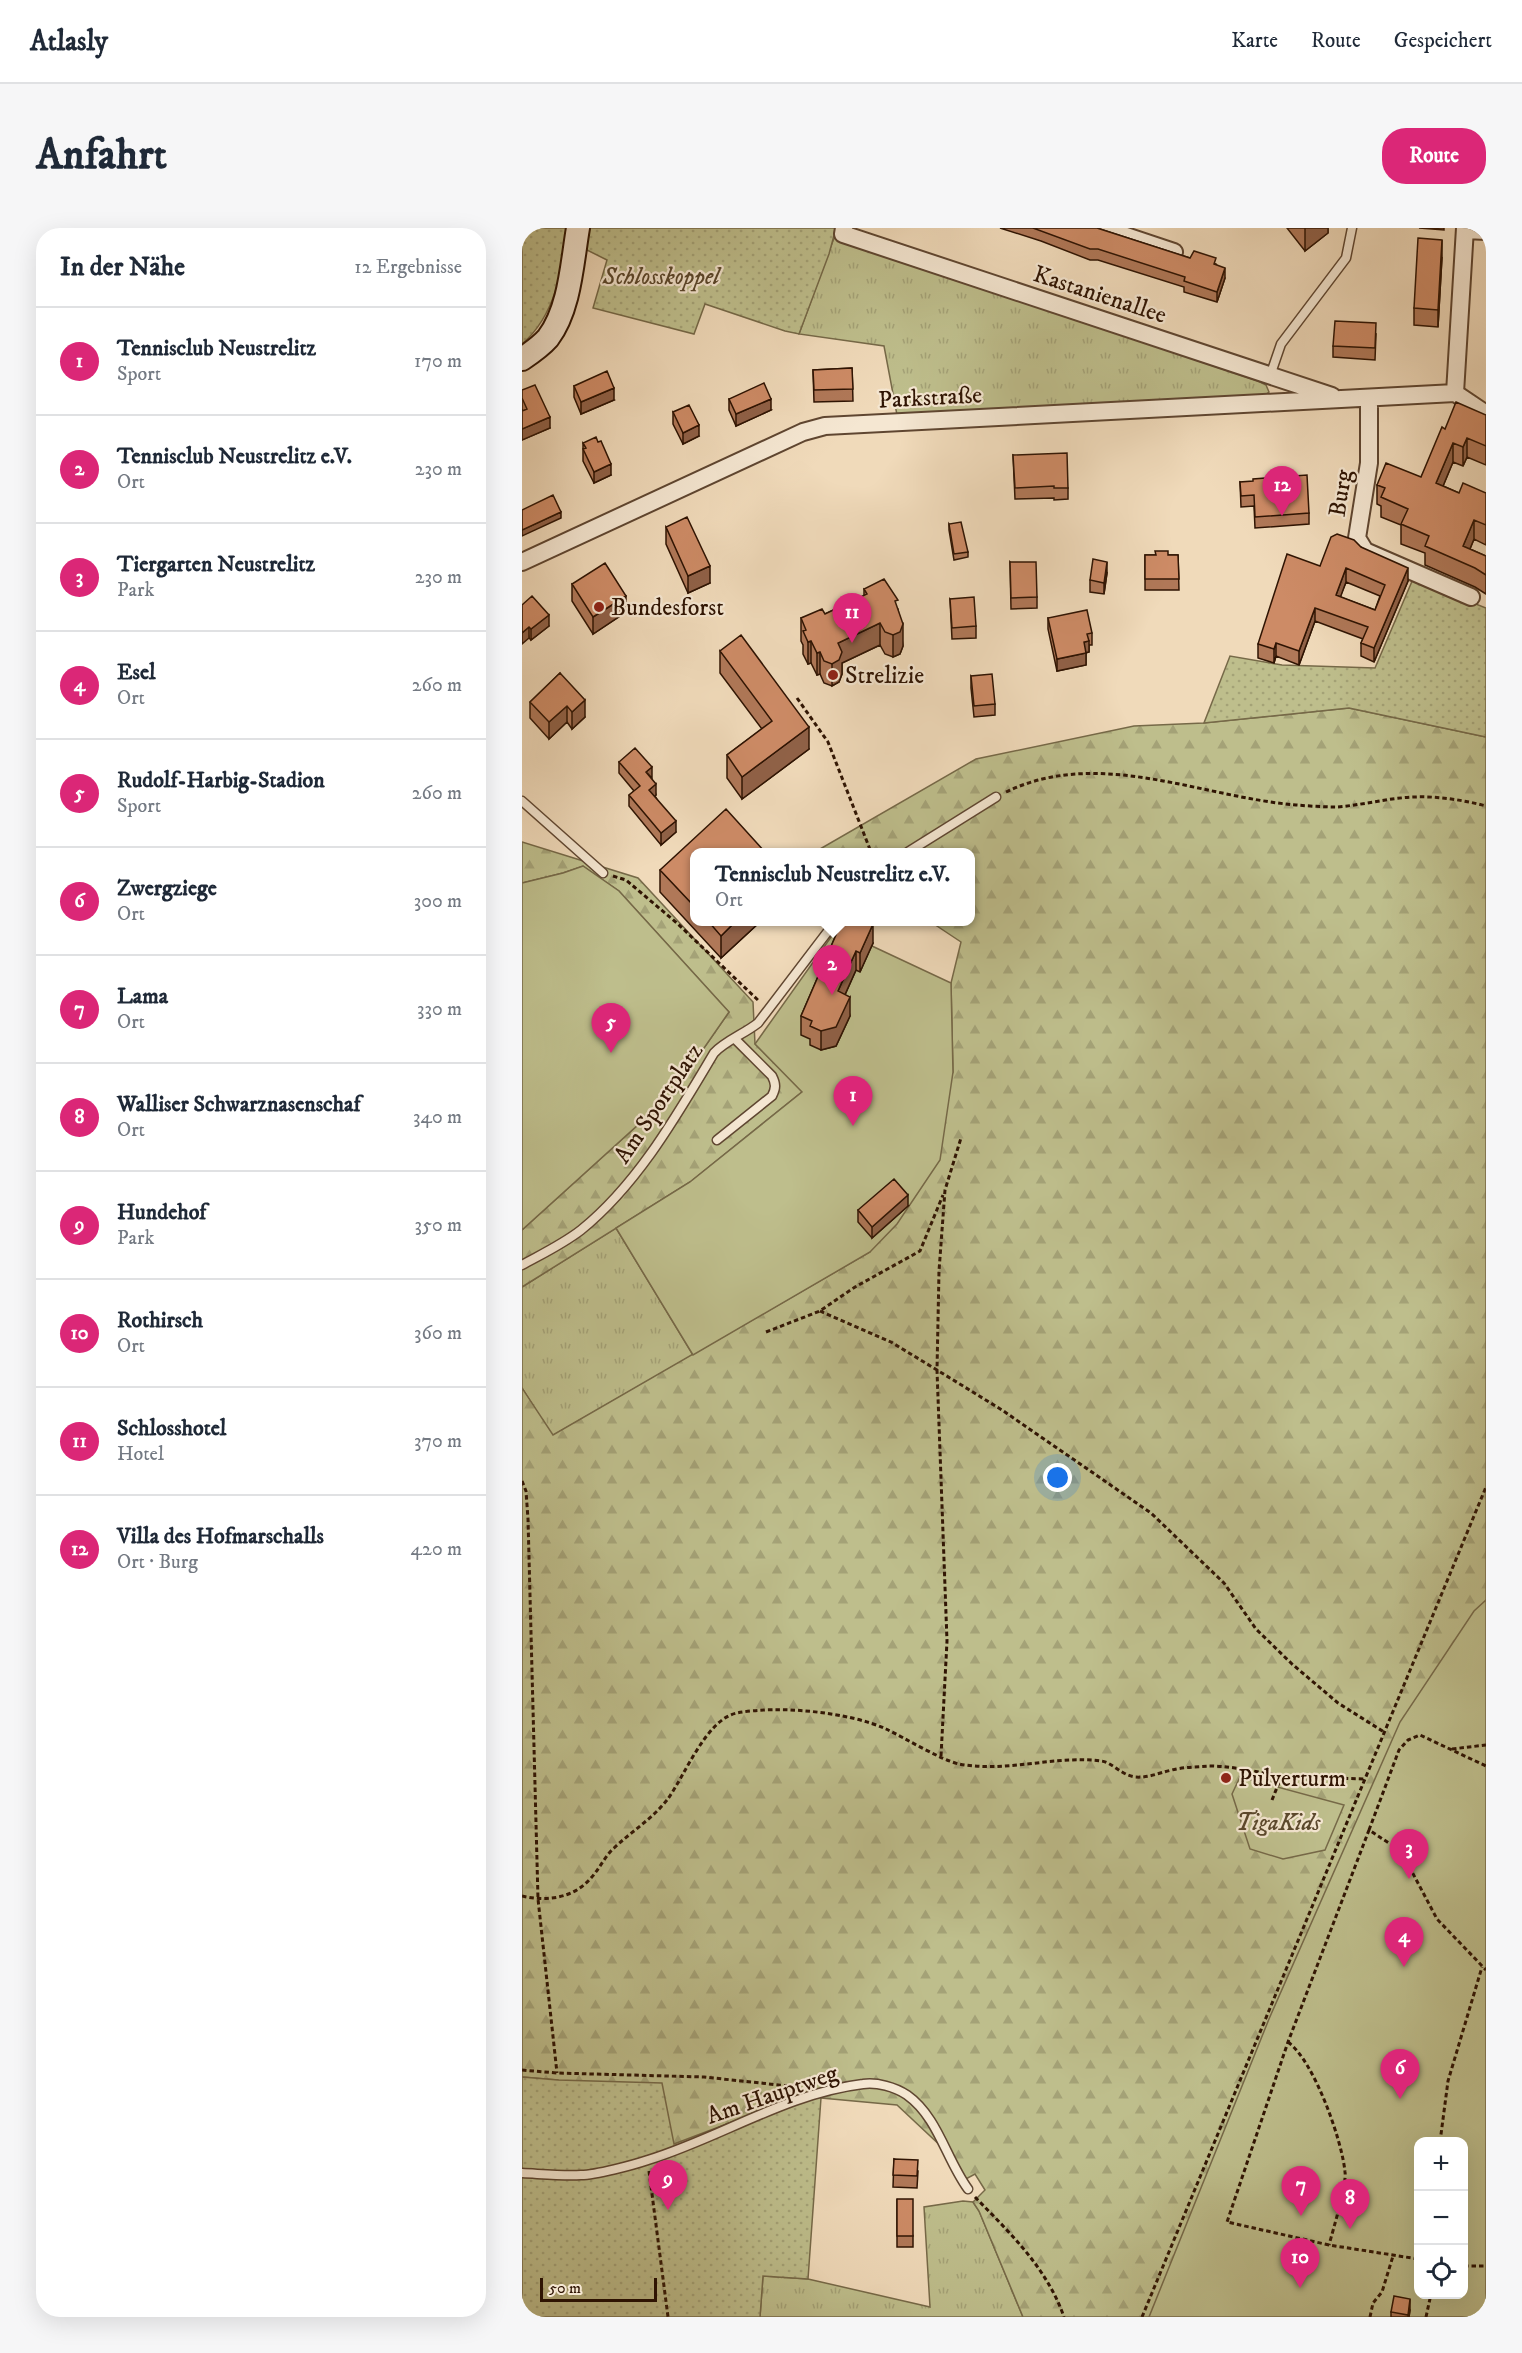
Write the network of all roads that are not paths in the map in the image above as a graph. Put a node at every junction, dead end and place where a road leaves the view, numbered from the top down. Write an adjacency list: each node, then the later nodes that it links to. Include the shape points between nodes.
1 (578, 228): 8 (main road, via 556,322 548,338)
2 (1102, 228): 7 (street)
3 (1352, 228): 9 (lane, via 1346,258 1281,344)
4 (1465, 229): 6 (street); 10 (street)
5 (844, 231): 9 (street, Kastanienallee)
6 (1486, 231)
7 (1174, 252)
8 (522, 359)
9 (1270, 376): 12 (street, Kastanienallee)
10 (1455, 393): 11 (street); 13 (street)
11 (1368, 398): 12 (street, Parkstraße); 15 (street, Burg, via 1369,463 1358,537 1365,551)
12 (1341, 399): 14 (street, Parkstraße, via 825,426 803,432)
13 (1486, 414)
14 (522, 562)
15 (1471, 597)
16 (996, 797): 18 (lane)
17 (522, 801): 19 (lane)
18 (914, 848)
19 (603, 873)
20 (831, 926): 21 (lane, Am Sportplatz, via 769,1011)
21 (735, 1039): 22 (lane, via 772,1076 775,1089 772,1096); 23 (lane, Am Sportplatz, via 714,1053 656,1144 615,1197 580,1230)
22 (717, 1140)
23 (522, 1265)
24 (522, 2174): 25 (lane, Am Hauptweg, via 583,2175 648,2160 824,2092 865,2084 884,2085 918,2104)
25 (968, 2189)

